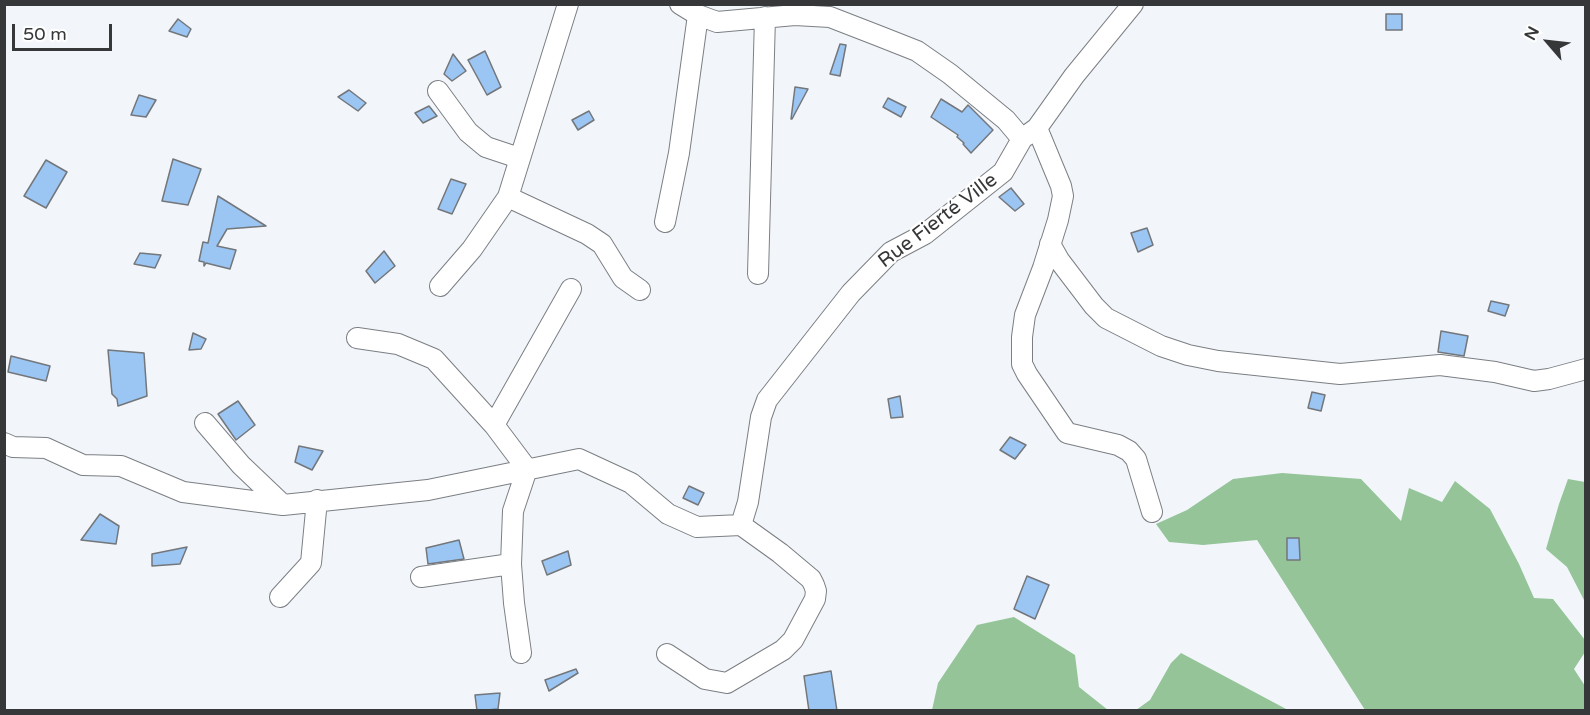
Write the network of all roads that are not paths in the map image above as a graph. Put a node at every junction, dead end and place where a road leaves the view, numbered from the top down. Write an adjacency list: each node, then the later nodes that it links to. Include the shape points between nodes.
1 (568, 4): 9 (street)
2 (680, 4): 5 (street)
3 (1133, 4): 8 (street, Rue Fierté Ville)
4 (831, 11): 6 (street); 8 (street, via 917,51)
5 (698, 15): 6 (street, via 717,22); 11 (street)
6 (765, 17): 13 (street)
7 (438, 91): 9 (street, via 468,132 486,147)
8 (1030, 134): 12 (street, via 1063,196); 26 (street, Rue Fierté Ville, via 1003,172 925,234 891,252 851,293 767,400)
9 (519, 158): 10 (street)
10 (508, 197): 14 (street); 16 (street, via 602,244 623,278)
11 (665, 222)
12 (1050, 244): 18 (street, via 1106,318 1188,355 1340,374 1440,365 1534,381); 25 (street, via 1025,315 1022,364 1067,433 1129,451 1136,459)
13 (758, 274)
14 (440, 286)
15 (571, 289): 20 (street)
16 (640, 290)
17 (357, 338): 20 (street, via 398,344 434,359)
18 (1586, 369)
19 (206, 423): 24 (street, via 241,465)
20 (494, 425): 22 (street)
21 (4, 443): 24 (street, via 13,447 46,447 83,465 121,466 183,492)
22 (527, 469): 23 (street, via 428,490); 26 (street, via 579,459 631,483 668,513 698,527); 27 (street, via 513,511)
23 (317, 500): 24 (street); 29 (street, via 311,563)
24 (283, 505)
25 (1152, 512)
26 (741, 525): 31 (street, via 780,553 814,585 815,600 793,640 727,683 705,679)
27 (511, 564): 28 (street); 30 (street)
28 (422, 577)
29 (280, 597)
30 (521, 653)
31 (667, 654)

